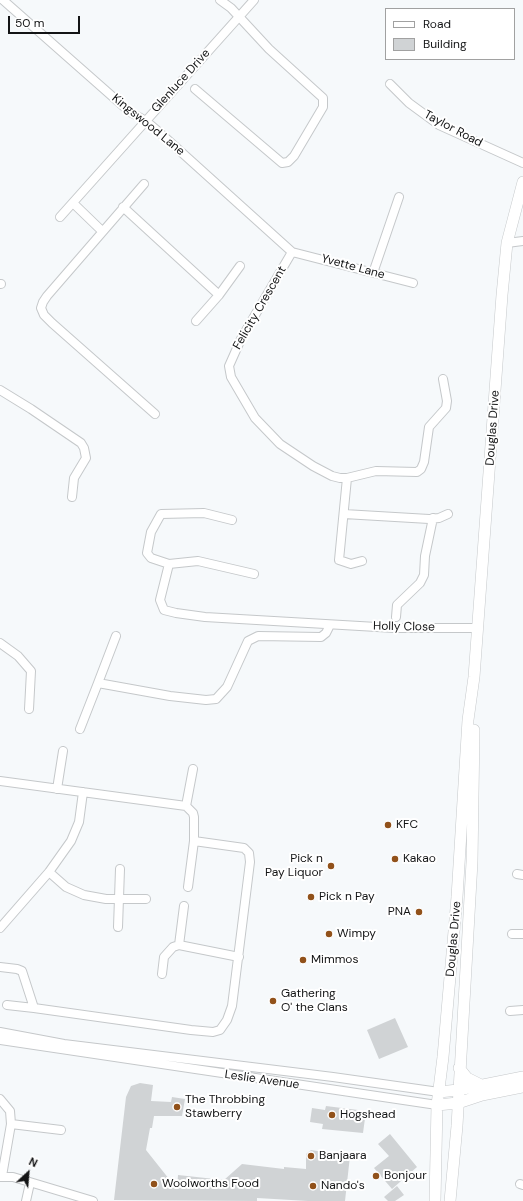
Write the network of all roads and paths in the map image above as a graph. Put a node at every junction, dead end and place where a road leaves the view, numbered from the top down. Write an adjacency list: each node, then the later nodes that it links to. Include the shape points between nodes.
1 (3, 0): 7 (street, Kingswood Lane, via 130,112)
2 (220, 0): 4 (street)
3 (251, 1): 4 (street, Glenluce Drive)
4 (238, 17): 6 (street, via 323,98 321,112 294,156 288,162 282,163); 7 (street, Glenluce Drive)
5 (390, 84): 8 (street, Taylor Road, via 409,103 439,125)
6 (195, 89)
7 (146, 121): 12 (street, Glenluce Drive); 18 (street, Kingswood Lane)
8 (523, 163)
9 (523, 182): 17 (street, Douglas Drive)
10 (144, 184): 13 (street)
11 (399, 197): 20 (street)
12 (72, 203): 14 (street, Glenluce Drive); 15 (street)
13 (123, 208): 15 (street); 22 (street)
14 (60, 217)
15 (102, 231): 26 (street, via 43,302 42,311 52,323)
16 (523, 241): 17 (street)
17 (507, 243): 38 (street, Douglas Drive)
18 (292, 252): 20 (street, Yvette Lane); 27 (street, Felicity Crescent, via 241,339 229,366 231,377 255,418 271,436 324,473)
19 (240, 266): 22 (street)
20 (373, 273): 21 (street, Yvette Lane)
21 (413, 283)
22 (219, 295): 23 (street)
23 (196, 322)
24 (443, 379): 27 (street, via 446,408 429,427 421,469 417,472 376,471)
25 (0, 390): 28 (street, via 84,448 86,458 74,478)
26 (155, 414)
27 (347, 478): 29 (street)
28 (72, 497)
29 (344, 514): 31 (street); 33 (street, via 339,560 351,564)
30 (448, 514): 31 (street)
31 (433, 518): 36 (street, via 424,575 420,583 397,605)
32 (232, 520): 34 (street, via 204,513 161,514 151,532 147,553 151,558)
33 (362, 561)
34 (168, 564): 35 (street, via 198,561); 37 (street, Holly Close, via 160,600 168,612)
35 (254, 574)
36 (396, 617)
37 (330, 625): 38 (street, Holly Close); 42 (street, via 324,635 316,638 258,636 252,639 245,646 228,687 216,699 170,696)
38 (478, 628): 41 (street, Douglas Drive)
39 (116, 636): 42 (street)
40 (0, 643): 43 (street, via 18,656 31,672)
41 (474, 677): 72 (street, Douglas Drive, via 472,862); 77 (street, Douglas Drive, via 468,720 456,905)
42 (98, 683): 44 (street)
43 (29, 709)
44 (80, 729)
45 (63, 751): 48 (street)
46 (193, 769): 50 (street)
47 (0, 781): 48 (street)
48 (57, 789): 49 (street)
49 (83, 792): 50 (street); 53 (street, via 76,831)
50 (186, 806): 51 (street, via 194,817)
51 (194, 841): 54 (street); 63 (street, via 249,850 250,862)
52 (120, 869): 55 (street)
53 (49, 872): 55 (street, via 66,887 78,893); 59 (street)
54 (188, 887)
55 (120, 899): 56 (street); 58 (street)
56 (146, 899)
57 (184, 906): 62 (street)
58 (118, 927)
59 (0, 928)
60 (512, 934): 61 (street)
61 (523, 934)
62 (179, 945): 63 (street); 65 (street, via 164,957)
63 (239, 957): 67 (street, via 230,1012 223,1027 217,1031 191,1030)
64 (0, 967): 67 (street, via 22,971)
65 (162, 974)
66 (7, 1005): 67 (street)
67 (34, 1008)
68 (523, 1010): 69 (street)
69 (510, 1011)
70 (0, 1032): 77 (street, Leslie Avenue, via 64,1044)
71 (0, 1040): 80 (street, Leslie Avenue)
72 (459, 1068): 74 (street, via 467,1078); 76 (street, Douglas Drive)
73 (523, 1077): 74 (street, Leslie Avenue)
74 (481, 1085): 76 (street, Leslie Avenue)
75 (523, 1087): 79 (street, Leslie Avenue, via 482,1095)
76 (458, 1090): 77 (street, Leslie Avenue); 79 (street, Douglas Drive)
77 (439, 1092): 80 (street, Douglas Drive)
78 (0, 1099): 81 (street, via 10,1111)
79 (458, 1103): 80 (street, Leslie Avenue); 88 (street, Douglas Drive)
80 (437, 1105): 87 (street, Douglas Drive)
81 (11, 1124): 82 (street); 83 (street)
82 (61, 1130)
83 (1, 1176): 84 (street, via 13,1177)
84 (30, 1184): 85 (street); 86 (street)
85 (26, 1201)
86 (92, 1201)
87 (435, 1201)
88 (450, 1201)

